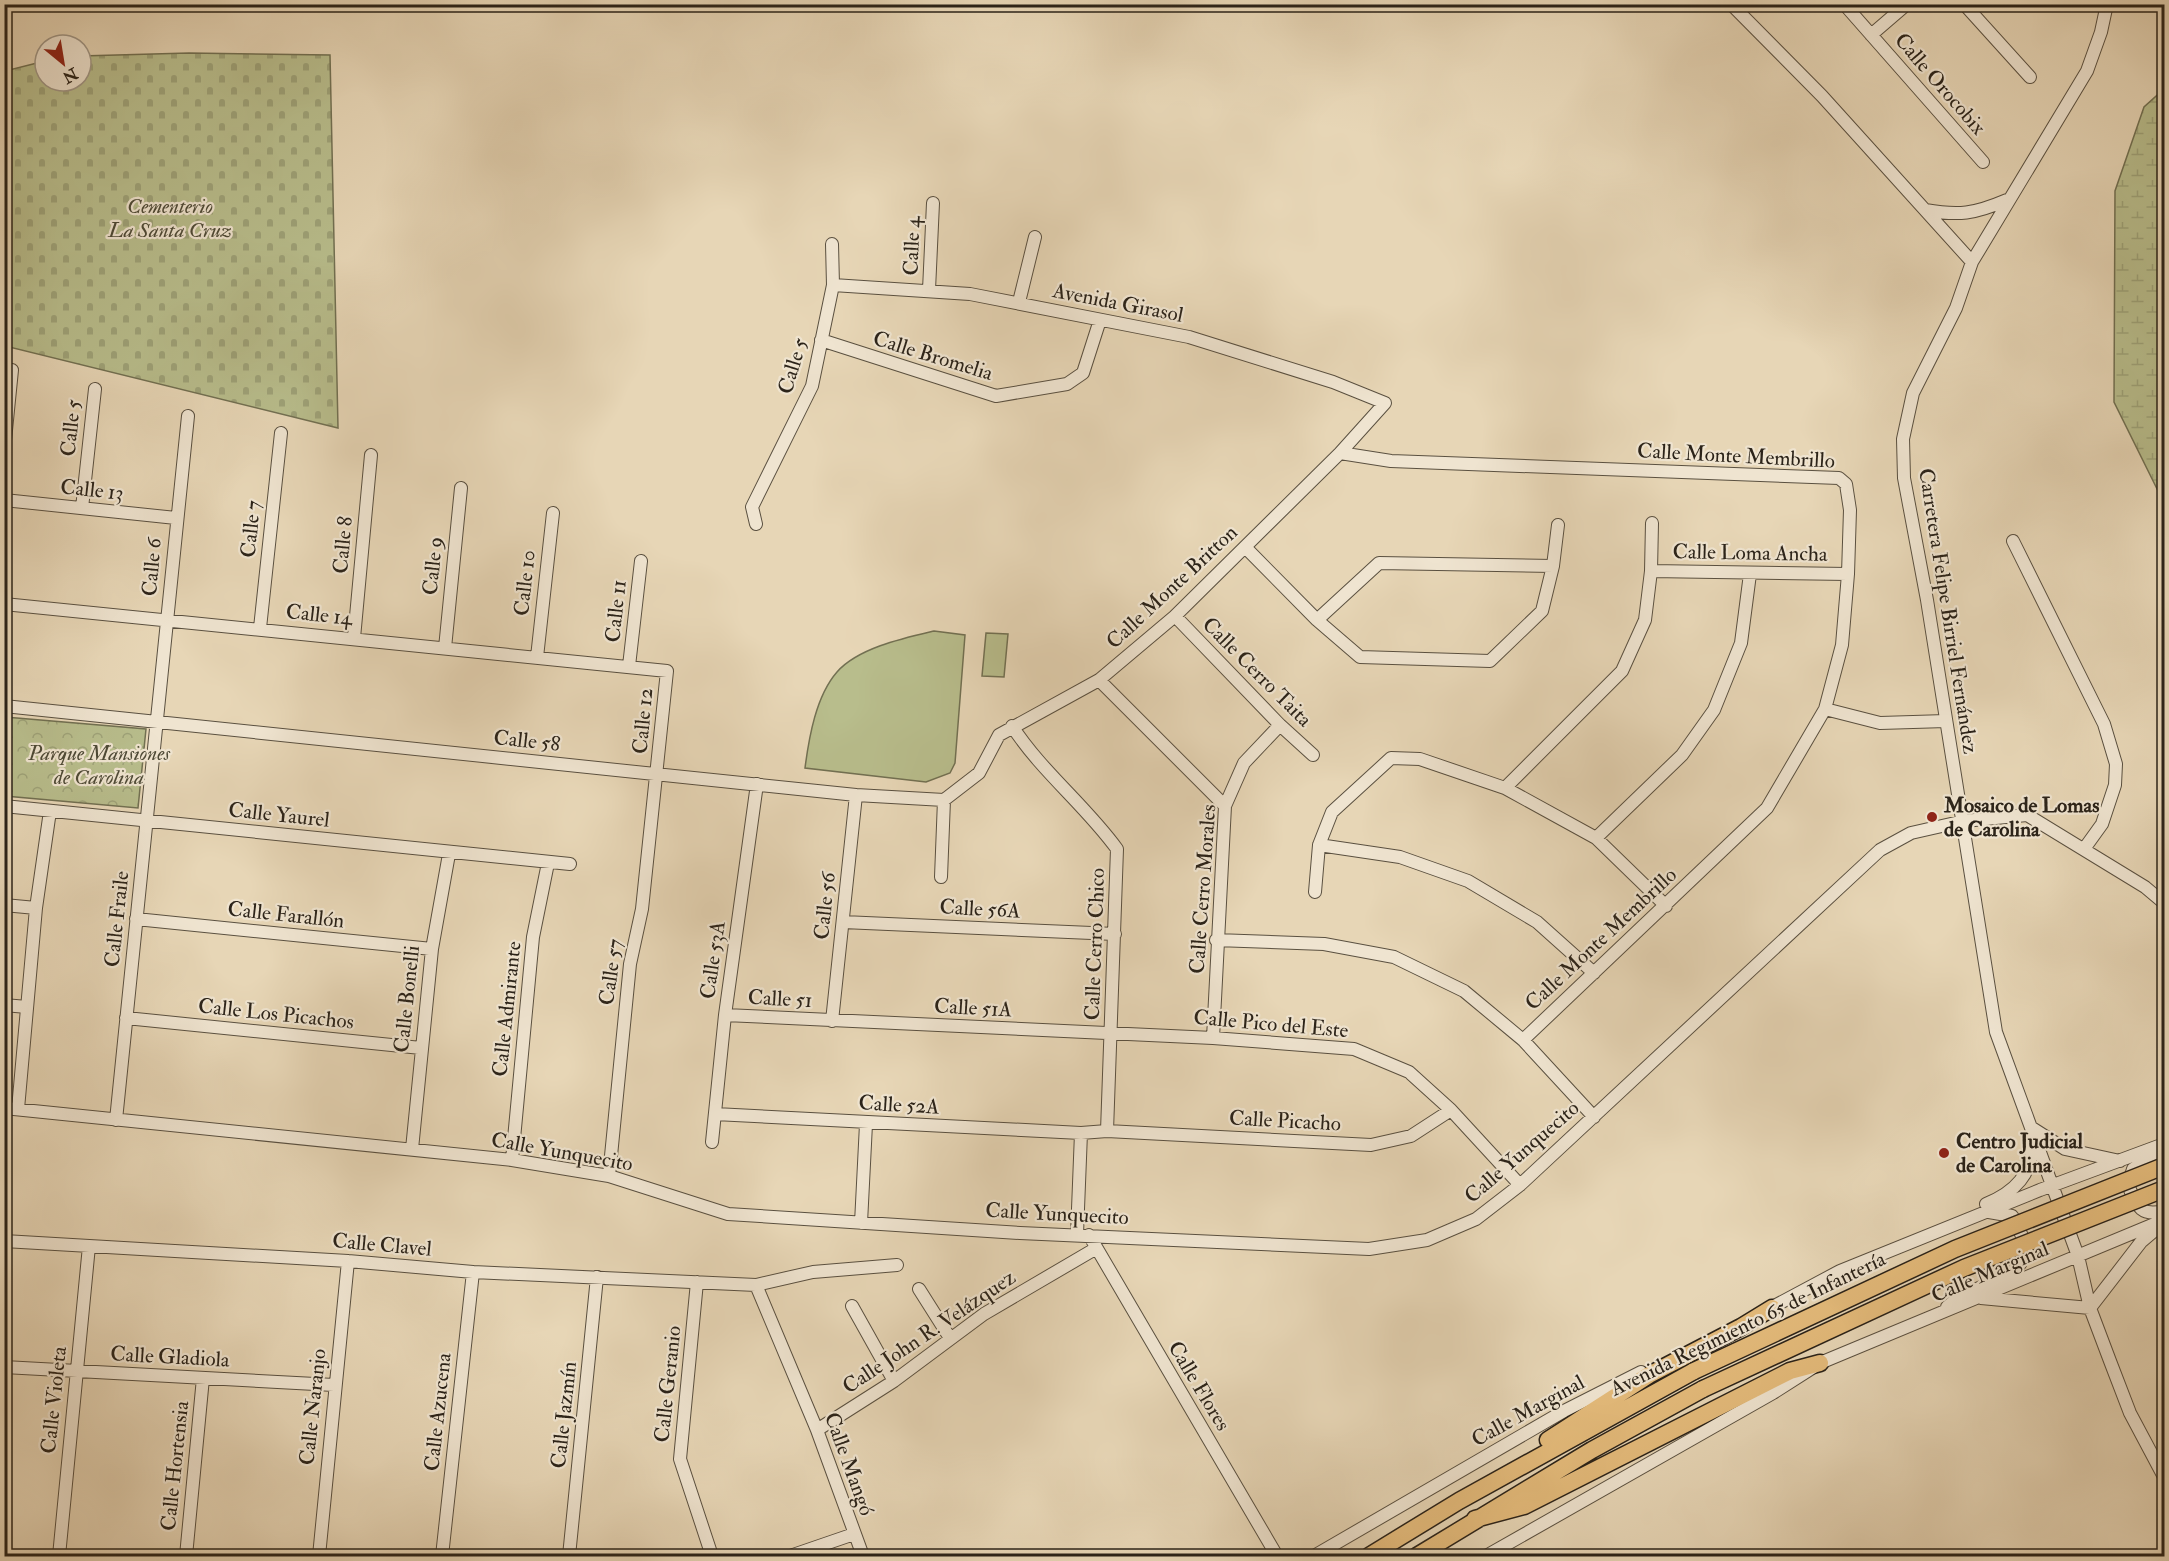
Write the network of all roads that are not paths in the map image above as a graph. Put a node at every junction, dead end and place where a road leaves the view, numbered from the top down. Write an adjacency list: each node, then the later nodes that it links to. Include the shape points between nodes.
1 (1731, 4): 11 (street, via 1822,96)
2 (1844, 4): 6 (street, Calle Orocobix)
3 (1907, 4): 6 (street)
4 (1964, 4): 7 (street)
5 (2107, 4): 9 (street, Carretera Felipe Birriel Fernández, via 2087,71)
6 (1871, 35): 8 (street, Calle Orocobix)
7 (2030, 77)
8 (1983, 162)
9 (2007, 200): 11 (street, via 1981,211 1956,215); 14 (street, Carretera Felipe Birriel Fernández)
10 (933, 203): 16 (street, Calle 4)
11 (1924, 210): 14 (street)
12 (1035, 237): 17 (street)
13 (832, 244): 15 (street, Calle 5)
14 (1972, 262): 56 (street, Carretera Felipe Birriel Fernández, via 1956,308 1914,393 1902,439 1904,478)
15 (833, 285): 16 (street, Avenida Girasol); 19 (street, Calle 5)
16 (929, 290): 17 (street, Avenida Girasol)
17 (1019, 302): 18 (street, Avenida Girasol)
18 (1100, 320): 19 (street, Calle Bromelia, via 1083,373 1067,384 996,396); 22 (street, Avenida Girasol, via 1189,337 1333,382)
19 (821, 340): 34 (street, Calle 5, via 812,386 752,507)
20 (12, 370): 25 (street)
21 (95, 389): 30 (street, Calle 5)
22 (1385, 404): 26 (street, Calle Monte Britton)
23 (188, 416): 32 (street, Calle 6)
24 (281, 433): 47 (street, Calle 7)
25 (4, 450)
26 (1340, 453): 37 (street, Calle Monte Britton); 42 (street, Calle Monte Membrillo, via 1391,461 1839,478 1846,484 1850,510)
27 (371, 455): 48 (street, Calle 8)
28 (461, 488): 49 (street, Calle 9)
29 (4, 500): 30 (street, Calle 13)
30 (82, 508): 32 (street, Calle 13)
31 (553, 513): 50 (street, Calle 10)
32 (176, 518): 46 (street, Calle 6)
33 (1653, 523): 40 (street)
34 (756, 525)
35 (1558, 525): 39 (street)
36 (2013, 541): 73 (street, via 2104,724 2116,764 2115,785 2102,824)
37 (1245, 547): 44 (street, Calle Monte Britton); 45 (street)
38 (641, 561): 51 (street, Calle 11)
39 (1553, 566): 45 (street, via 1379,563); 45 (street, via 1542,611 1490,661 1360,657)
40 (1651, 571): 41 (street, Calle Loma Ancha); 63 (street, via 1645,620 1622,671)
41 (1750, 574): 42 (street, Calle Loma Ancha); 71 (street, via 1742,643 1714,711 1682,756)
42 (1848, 574): 55 (street, Calle Monte Membrillo, via 1842,645)
43 (4, 604): 46 (street, Calle 14)
44 (1174, 616): 53 (street, Calle Monte Britton); 58 (street, Calle Cerro Taita)
45 (1317, 620)
46 (166, 621): 47 (street, Calle 14); 57 (street, Calle 6)
47 (260, 628): 48 (street, Calle 14)
48 (354, 638): 49 (street, Calle 14)
49 (445, 648): 50 (street, Calle 14)
50 (537, 657): 51 (street, Calle 14)
51 (629, 666): 52 (street, Calle 14)
52 (667, 672): 61 (street, Calle 12)
53 (1099, 680): 59 (street, Calle Monte Britton); 67 (street)
54 (4, 706): 57 (street, Calle 58)
55 (1825, 709): 56 (street, via 1880,723); 81 (street, Calle Monte Membrillo, via 1767,807)
56 (1946, 721): 70 (street, Carretera Felipe Birriel Fernández)
57 (156, 722): 61 (street, Calle 58); 69 (street, Calle Fraile)
58 (1280, 725): 60 (street, Calle Cerro Taita); 67 (street, Calle Cerro Morales, via 1244,763)
59 (1012, 726): 65 (street, via 999,735 979,773); 85 (street, Calle Cerro Chico, via 1030,754 1096,820 1117,849)
60 (1313, 754)
61 (658, 775): 62 (street, Calle 58); 115 (street, Calle 57, via 642,909 630,964)
62 (757, 784): 64 (street, Calle 58); 91 (street, Calle 53A)
63 (1505, 788): 71 (street); 72 (street, via 1420,759 1391,758 1332,812)
64 (856, 795): 65 (street, Calle 58); 84 (street, Calle 56)
65 (944, 800): 77 (street)
66 (4, 806): 68 (street, Calle Yaurel)
67 (1225, 806): 86 (street, Calle Cerro Morales)
68 (50, 811): 69 (street, Calle Yaurel); 82 (street)
69 (146, 820): 74 (street, Calle Yaurel); 83 (street, Calle Fraile)
70 (1964, 821): 73 (street, Calle Yunquecito, via 2027,815); 102 (street, Calle Yunquecito, via 1911,833 1880,850); 105 (street, Carretera Felipe Birriel Fernández, via 1996,1032)
71 (1596, 838): 81 (street)
72 (1319, 844): 78 (street); 88 (street, via 1400,856 1468,881 1537,922)
73 (2084, 849): 79 (street, Calle Yunquecito)
74 (449, 854): 75 (street, Calle Yaurel); 87 (street, Calle Bonelli)
75 (548, 863): 76 (street, Calle Yaurel); 112 (street, Calle Admirante, via 533,937)
76 (570, 864)
77 (941, 877)
78 (1315, 892)
79 (2164, 903)
80 (4, 906): 82 (street)
81 (1666, 906): 88 (street, Calle Monte Membrillo)
82 (36, 908): 90 (street)
83 (136, 919): 87 (street, Calle Farallón); 92 (street, Calle Fraile)
84 (843, 922): 85 (street, Calle 56A); 93 (street, Calle 56)
85 (1115, 934): 94 (street, Calle Cerro Chico)
86 (1216, 940): 95 (street, Calle Cerro Morales); 96 (street, via 1324,944 1394,957 1464,991)
87 (432, 949): 97 (street, Calle Bonelli)
88 (1594, 973): 96 (street, Calle Monte Membrillo)
89 (4, 1005): 90 (street)
90 (27, 1007): 99 (street)
91 (725, 1015): 93 (street, Calle 51); 101 (street, Calle 53A)
92 (126, 1018): 97 (street, Calle Los Picachos); 103 (street, Calle Fraile)
93 (832, 1021): 94 (street, Calle 51A)
94 (1112, 1033): 95 (street, Calle Pico del Este); 106 (street, Calle Cerro Chico)
95 (1213, 1038): 100 (street, Calle Pico del Este, via 1354,1049 1409,1072)
96 (1523, 1040): 102 (street)
97 (421, 1048): 110 (street, Calle Bonelli)
98 (4, 1108): 99 (street, Calle Yunquecito)
99 (18, 1109): 103 (street, Calle Yunquecito)
100 (1451, 1110): 106 (street, Calle Picacho, via 1411,1136 1371,1145); 116 (street, Calle Pico del Este)
101 (715, 1114): 104 (street, Calle 52A); 108 (street, Calle 53A)
102 (1594, 1117): 116 (street, Calle Yunquecito)
103 (116, 1120): 110 (street, Calle Yunquecito)
104 (866, 1124): 107 (street, Calle 52A); 122 (street)
105 (2032, 1128): 113 (street, via 2065,1149); 117 (street, Carretera Felipe Birriel Fernández); 124 (street, via 2031,1166 2024,1176 1998,1199 1940,1223)
106 (1107, 1131): 107 (street, Calle Picacho)
107 (1081, 1134): 123 (street)
108 (712, 1142)
109 (2164, 1144): 113 (street, Calle Marginal)
110 (412, 1149): 112 (street, Calle Yunquecito)
111 (2164, 1152): 119 (street, via 2133,1169 2128,1185 2142,1210 2150,1214)
112 (512, 1160): 115 (street, Calle Yunquecito)
113 (2122, 1162): 117 (street, Calle Marginal)
114 (2164, 1166): 150 (main road, Avenida Regimiento 65 de Infantería, bridge, via 1955,1249 1694,1371)
115 (609, 1176): 122 (street, Calle Yunquecito, via 728,1214)
116 (1520, 1185): 123 (street, Calle Yunquecito, via 1476,1219 1427,1240 1370,1249)
117 (2052, 1186): 120 (street, Calle Marginal); 128 (street, Carretera Felipe Birriel Fernández)
118 (2164, 1189): 151 (main road, Avenida Regimiento 65 de Infantería, bridge, via 1964,1268 1703,1389)
119 (2164, 1211)
120 (1986, 1212): 124 (street, Calle Marginal); 140 (street, via 2012,1216 2022,1237 2023,1263 2016,1271 1960,1295)
121 (2164, 1221): 128 (street, Calle Marginal); 139 (street, via 2140,1242)
122 (861, 1223): 123 (street, Calle Yunquecito)
123 (1083, 1235): 127 (street, Calle Flores)
124 (1926, 1236): 138 (street, Calle Marginal, via 1840,1271)
125 (4, 1241): 126 (street, Calle Clavel)
126 (90, 1246): 129 (street, Calle Clavel); 144 (street, Calle Violeta)
127 (1095, 1249): 141 (street, Calle John R. Velázquez, via 984,1314); 161 (street, Calle Flores)
128 (2078, 1256): 136 (street, Calle Marginal); 139 (street, Carretera Felipe Birriel Fernández)
129 (348, 1261): 131 (street, Calle Clavel); 147 (street, Calle Naranjo)
130 (897, 1266): 134 (street, Calle Clavel, via 813,1272)
131 (473, 1272): 132 (street, Calle Clavel); 156 (street, Calle Azucena)
132 (597, 1277): 133 (street, Calle Clavel); 157 (street, Calle Jazmín)
133 (697, 1282): 134 (street, Calle Clavel); 158 (street, Calle Geranio, via 680,1459)
134 (756, 1285): 148 (street, Calle Mangó)
135 (919, 1289): 141 (street)
136 (1977, 1298): 139 (street); 140 (street, Calle Marginal)
137 (852, 1306): 146 (street)
138 (1772, 1308): 150 (main road, via 1649,1375); 162 (street, Calle Marginal, via 1564,1411)
139 (2090, 1308): 149 (street, Carretera Felipe Birriel Fernández, via 2130,1413)
140 (1937, 1316): 142 (street, Calle Marginal)
141 (951, 1338): 146 (street, Calle John R. Velázquez)
142 (1820, 1363): 151 (main road, via 1790,1371 1524,1506); 165 (street, Calle Marginal)
143 (4, 1367): 144 (street, Calle Gladiola)
144 (76, 1371): 145 (street, Calle Gladiola); 153 (street, Calle Violeta)
145 (203, 1378): 147 (street, Calle Gladiola); 154 (street, Calle Hortensia)
146 (894, 1381): 148 (street, Calle John R. Velázquez)
147 (334, 1385): 155 (street, Calle Naranjo)
148 (817, 1430): 152 (street, Calle Mangó)
149 (2164, 1477)
150 (1459, 1501): 163 (main road, Avenida Regimiento 65 de Infantería)
151 (1475, 1520): 164 (main road, Avenida Regimiento 65 de Infantería)
152 (855, 1534): 159 (street); 160 (street, Calle Mangó)
153 (59, 1557)
154 (186, 1557)
155 (319, 1557)
156 (442, 1557)
157 (569, 1557)
158 (712, 1557)
159 (790, 1557)
160 (863, 1557)
161 (1277, 1557)
162 (1314, 1557)
163 (1369, 1557)
164 (1417, 1557)
165 (1486, 1557)

